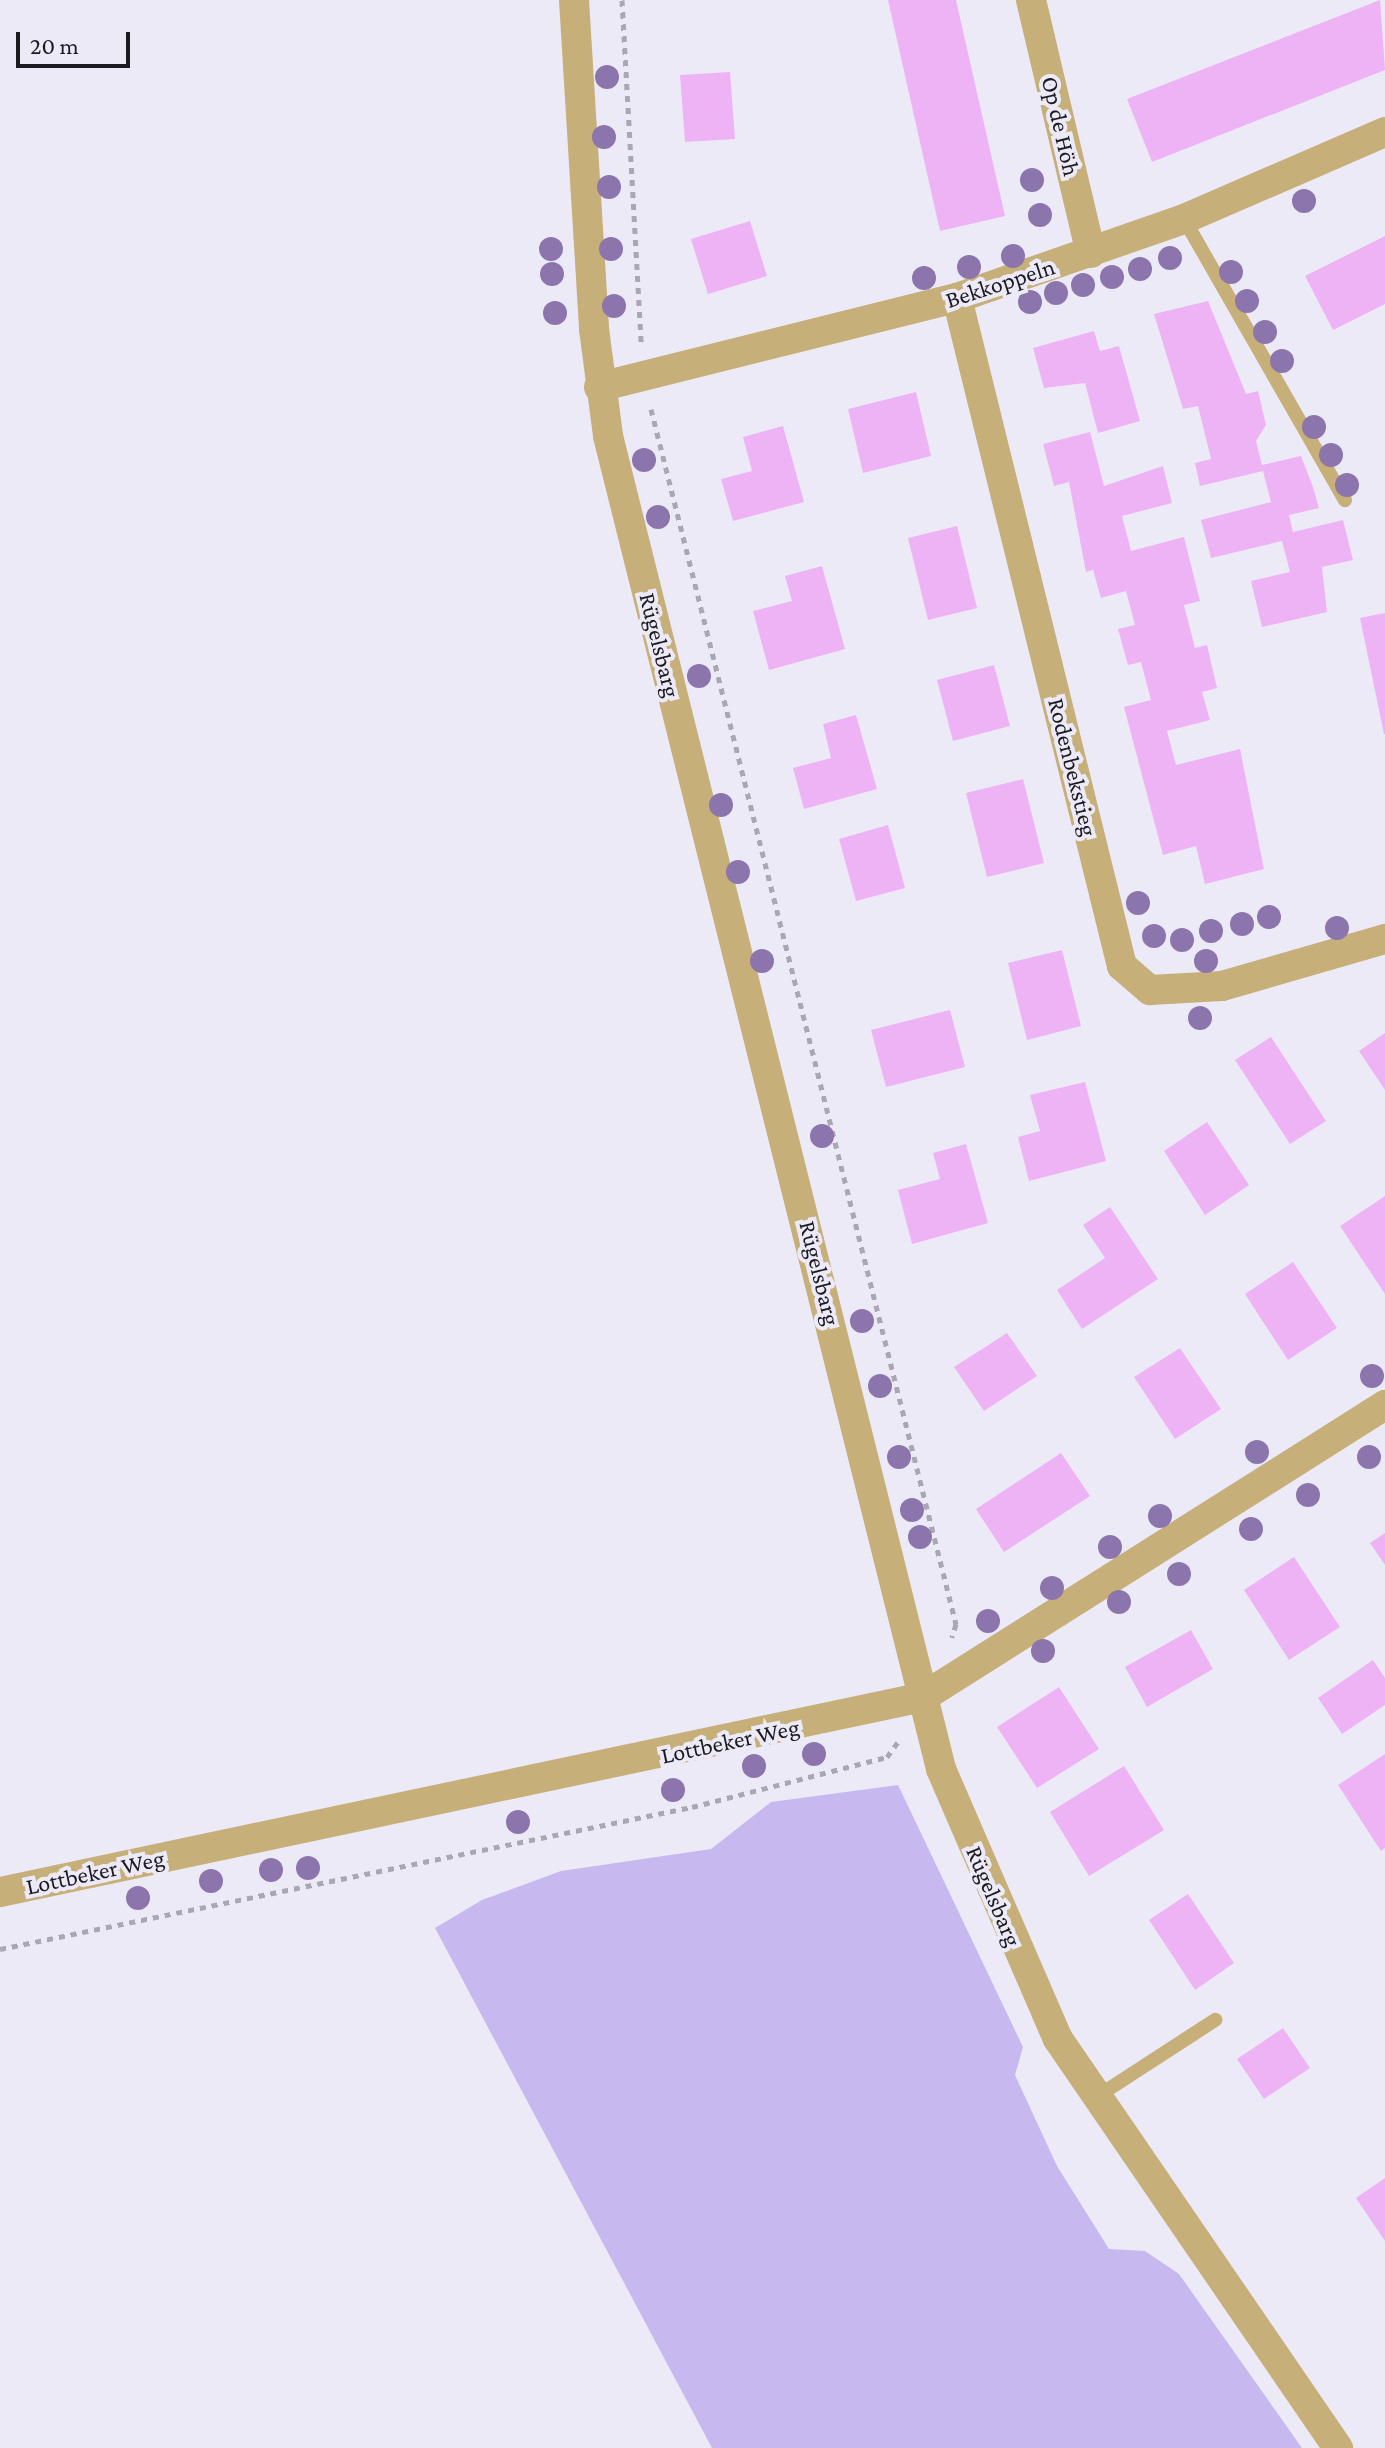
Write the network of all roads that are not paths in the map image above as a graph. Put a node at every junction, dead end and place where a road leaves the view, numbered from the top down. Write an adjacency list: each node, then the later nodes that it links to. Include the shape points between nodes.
1 (574, 0): 7 (street, Rügelsbarg)
2 (1031, 0): 5 (street, Op de Höh)
3 (1385, 132): 4 (street, Bekkoppeln)
4 (1184, 219): 5 (street, Bekkoppeln); 8 (lane)
5 (1091, 253): 6 (street, Bekkoppeln)
6 (957, 298): 7 (street, Bekkoppeln); 9 (street, Rodenbekstieg, via 1122,966 1150,990 1222,986)
7 (599, 387): 11 (street, Rügelsbarg)
8 (1345, 500)
9 (1385, 939)
10 (1385, 1405): 11 (street, Lottbeker Weg)
11 (923, 1697): 12 (street, Lottbeker Weg); 14 (street, Rügelsbarg, via 941,1769 1039,2003)
12 (0, 1892)
13 (1215, 2020): 14 (lane)
14 (1098, 2096): 15 (street, Rügelsbarg)
15 (1338, 2448)

